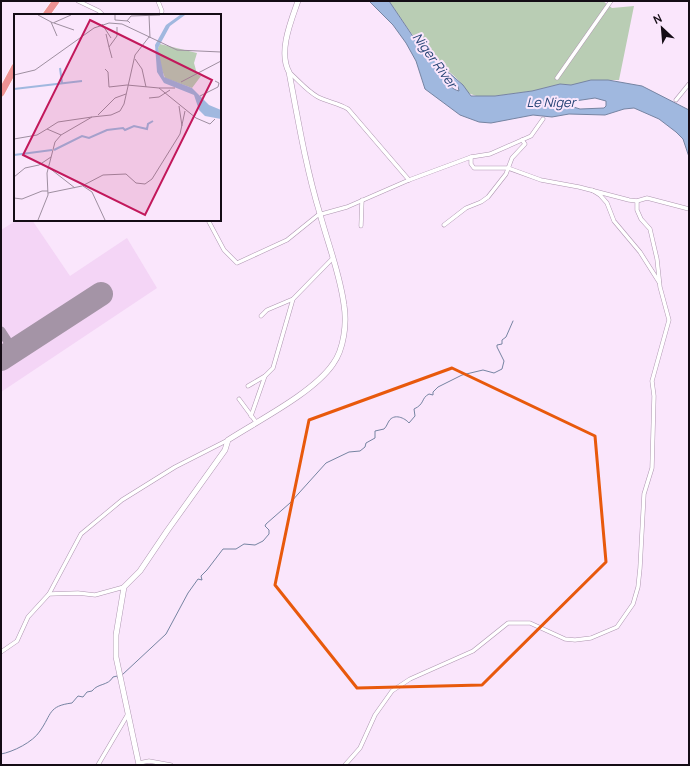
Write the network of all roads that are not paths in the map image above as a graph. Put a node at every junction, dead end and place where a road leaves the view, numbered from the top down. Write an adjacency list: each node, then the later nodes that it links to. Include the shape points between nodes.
1 (55, 1): 6 (highway)
2 (78, 1): 7 (street)
3 (158, 1): 8 (street)
4 (298, 1): 10 (street, via 285,47 285,60)
5 (611, 1): 11 (street)
6 (47, 14)
7 (101, 14)
8 (161, 14)
9 (14, 69): 13 (highway)
10 (289, 72): 19 (street, via 318,97 348,109); 24 (street)
11 (557, 78)
12 (689, 84): 14 (street)
13 (1, 93)
14 (676, 100)
15 (544, 119): 16 (street, via 531,136)
16 (522, 140): 17 (street, via 490,154); 18 (street, via 525,144 512,158)
17 (471, 157): 18 (street, via 474,168); 19 (street)
18 (508, 168): 20 (street, via 541,180); 27 (street, via 488,197 466,208)
19 (409, 180): 21 (street)
20 (592, 190): 22 (street); 29 (street, via 607,203 614,221 640,252)
21 (362, 200): 24 (street); 26 (street)
22 (637, 201): 23 (street, via 647,198); 29 (street, via 641,219 650,229)
23 (689, 209)
24 (320, 214): 25 (street, via 287,240 237,263 224,250); 28 (street)
25 (209, 221)
26 (361, 226)
27 (444, 226)
28 (333, 258): 30 (street); 36 (street, via 345,318 344,331 334,363 311,386)
29 (660, 283): 45 (street, via 669,320 652,381 652,460 644,494 640,568 636,596 620,624 598,636 575,640 564,639 530,623 508,623 473,651 410,679 392,691 375,715 360,748)
30 (293, 299): 31 (street, via 268,310); 32 (street, via 276,360 273,368)
31 (261, 316)
32 (265, 376): 33 (street); 35 (street)
33 (248, 386)
34 (240, 399): 35 (street)
35 (251, 416): 36 (street)
36 (256, 422): 37 (street)
37 (228, 440): 38 (street, via 225,450 140,571); 39 (street, via 176,467 122,500 81,534)
38 (124, 587): 39 (street, via 94,595); 41 (street, via 116,635 116,657)
39 (50, 594): 40 (street, via 28,617 17,642)
40 (1, 652)
41 (129, 713): 42 (street); 43 (street)
42 (139, 764): 44 (street, via 149,761)
43 (98, 765)
44 (171, 765)
45 (345, 765)

